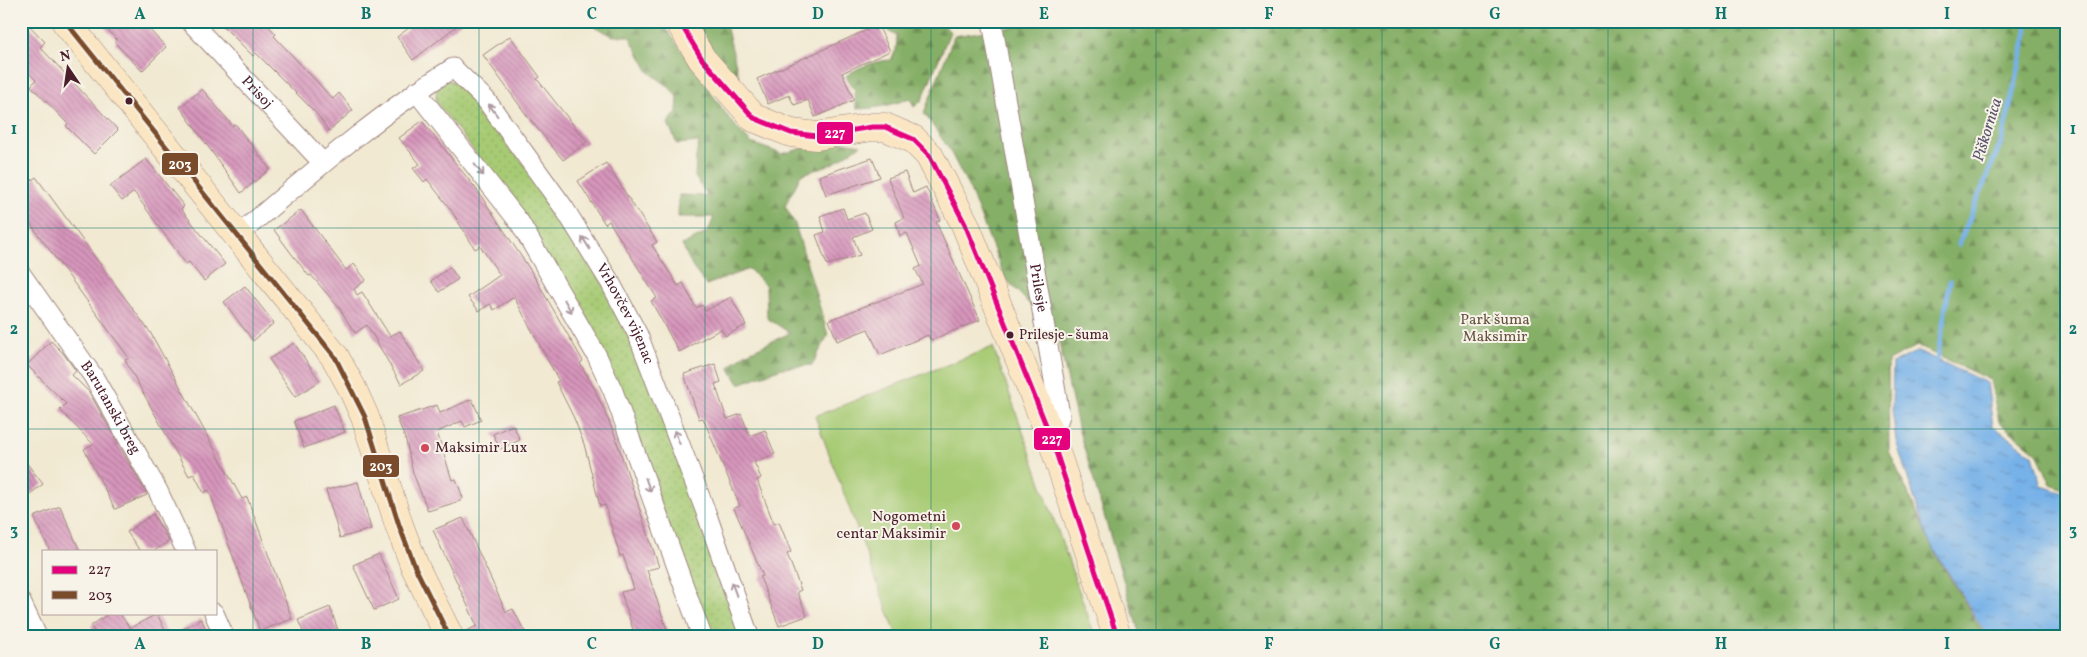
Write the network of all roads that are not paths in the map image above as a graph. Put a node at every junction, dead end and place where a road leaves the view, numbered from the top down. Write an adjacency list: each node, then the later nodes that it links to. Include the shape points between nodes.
1 (65, 21): 7 (street)
2 (190, 21): 6 (street, Prisoj)
3 (679, 21): 9 (street, via 702,59 754,118 791,133 817,136 885,127 923,147 968,231)
4 (992, 21): 9 (street, Prilesje, via 1060,415)
5 (416, 91): 6 (street, Vrhovčev vijenac); 16 (street, one-way to 16, via 520,223 597,356 613,391); 17 (street, Vrhovčev vijenac, one-way to 5, via 638,335 610,282 564,208 486,100 453,68)
6 (324, 163): 7 (street, Vrhovčev vijenac)
7 (238, 235): 15 (street, via 335,357 352,388 365,417 415,567)
8 (21, 274): 10 (street, Barutanski breg, via 93,376 158,492)
9 (1052, 440): 18 (street)
10 (186, 550)
11 (21, 602): 13 (street)
12 (214, 614): 14 (street)
13 (37, 636)
14 (224, 636)
15 (449, 636)
16 (702, 636)
17 (749, 636)
18 (1117, 636)

